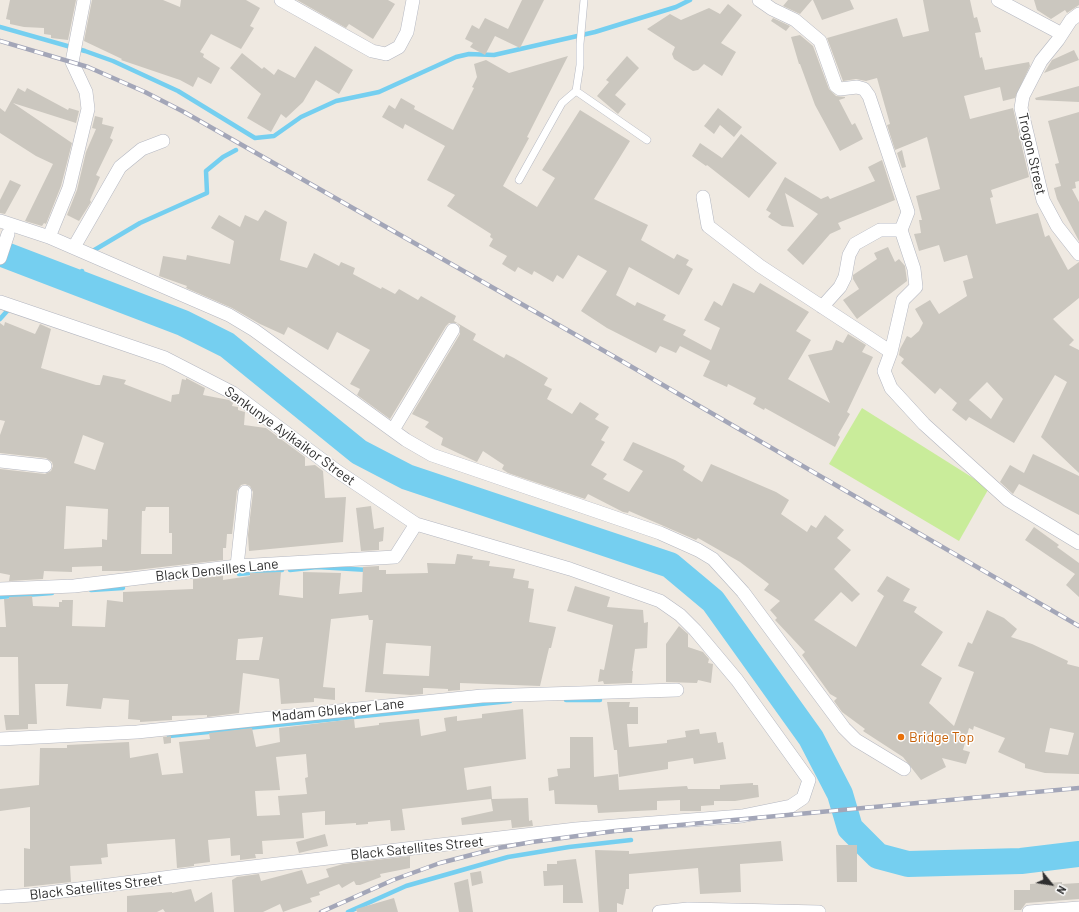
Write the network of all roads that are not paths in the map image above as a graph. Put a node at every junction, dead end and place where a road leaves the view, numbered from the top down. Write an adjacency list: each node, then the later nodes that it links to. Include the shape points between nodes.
1 (84, 0): 17 (street, via 72,62 86,92 88,108 69,188)
2 (282, 0): 3 (street, via 372,51 386,54 399,47 407,32)
3 (413, 0)
4 (584, 0): 9 (lane)
5 (759, 0): 15 (street, via 795,20 820,41 836,86 840,89 864,89 869,96 908,212)
6 (998, 0): 8 (street)
7 (1079, 14): 8 (street, Trogon Street, via 1071,20)
8 (1062, 34): 19 (street, Trogon Street, via 1041,61 1023,96 1021,108 1043,200 1057,226)
9 (576, 91): 10 (lane); 12 (lane, via 562,103)
10 (647, 140)
11 (163, 141): 18 (street, via 142,149 120,167)
12 (519, 180)
13 (703, 197): 22 (street, via 708,226 760,266)
14 (0, 221): 17 (street)
15 (901, 230): 22 (street, via 880,230 855,244 840,287); 24 (street, via 914,269 916,287 903,300)
16 (8, 234): 20 (street)
17 (49, 237): 18 (street)
18 (74, 247): 25 (street, via 229,315)
19 (1079, 254)
20 (0, 258)
21 (0, 302): 29 (street, Sankunye Ayikaikor Street, via 165,358 233,393 337,471)
22 (822, 307): 24 (street)
23 (453, 330): 25 (street)
24 (892, 352): 30 (street, via 884,371 891,388 924,424 1008,500)
25 (393, 430): 35 (street, via 432,455 660,533 713,559 743,592 844,728 856,740)
26 (0, 461): 27 (street)
27 (45, 466)
28 (245, 492): 31 (street)
29 (416, 524): 31 (street, Black Densilles Lane, via 395,557); 36 (street, Sankunye Ayikaikor Street, via 570,569 660,601 695,630 737,680)
30 (1079, 543)
31 (237, 566): 32 (street, Black Densilles Lane, via 74,586)
32 (0, 589)
33 (677, 690): 34 (street, Madam Gblekper Lane, via 482,696 137,732)
34 (0, 739)
35 (904, 769)
36 (803, 770): 37 (street, Black Satellites Street, via 809,780 803,798 791,806 742,816 576,829)
37 (0, 897)
38 (1079, 908): 39 (street)
39 (1065, 910): 42 (street)
40 (659, 912): 41 (street, via 704,909)
41 (819, 912)
42 (1029, 912)

